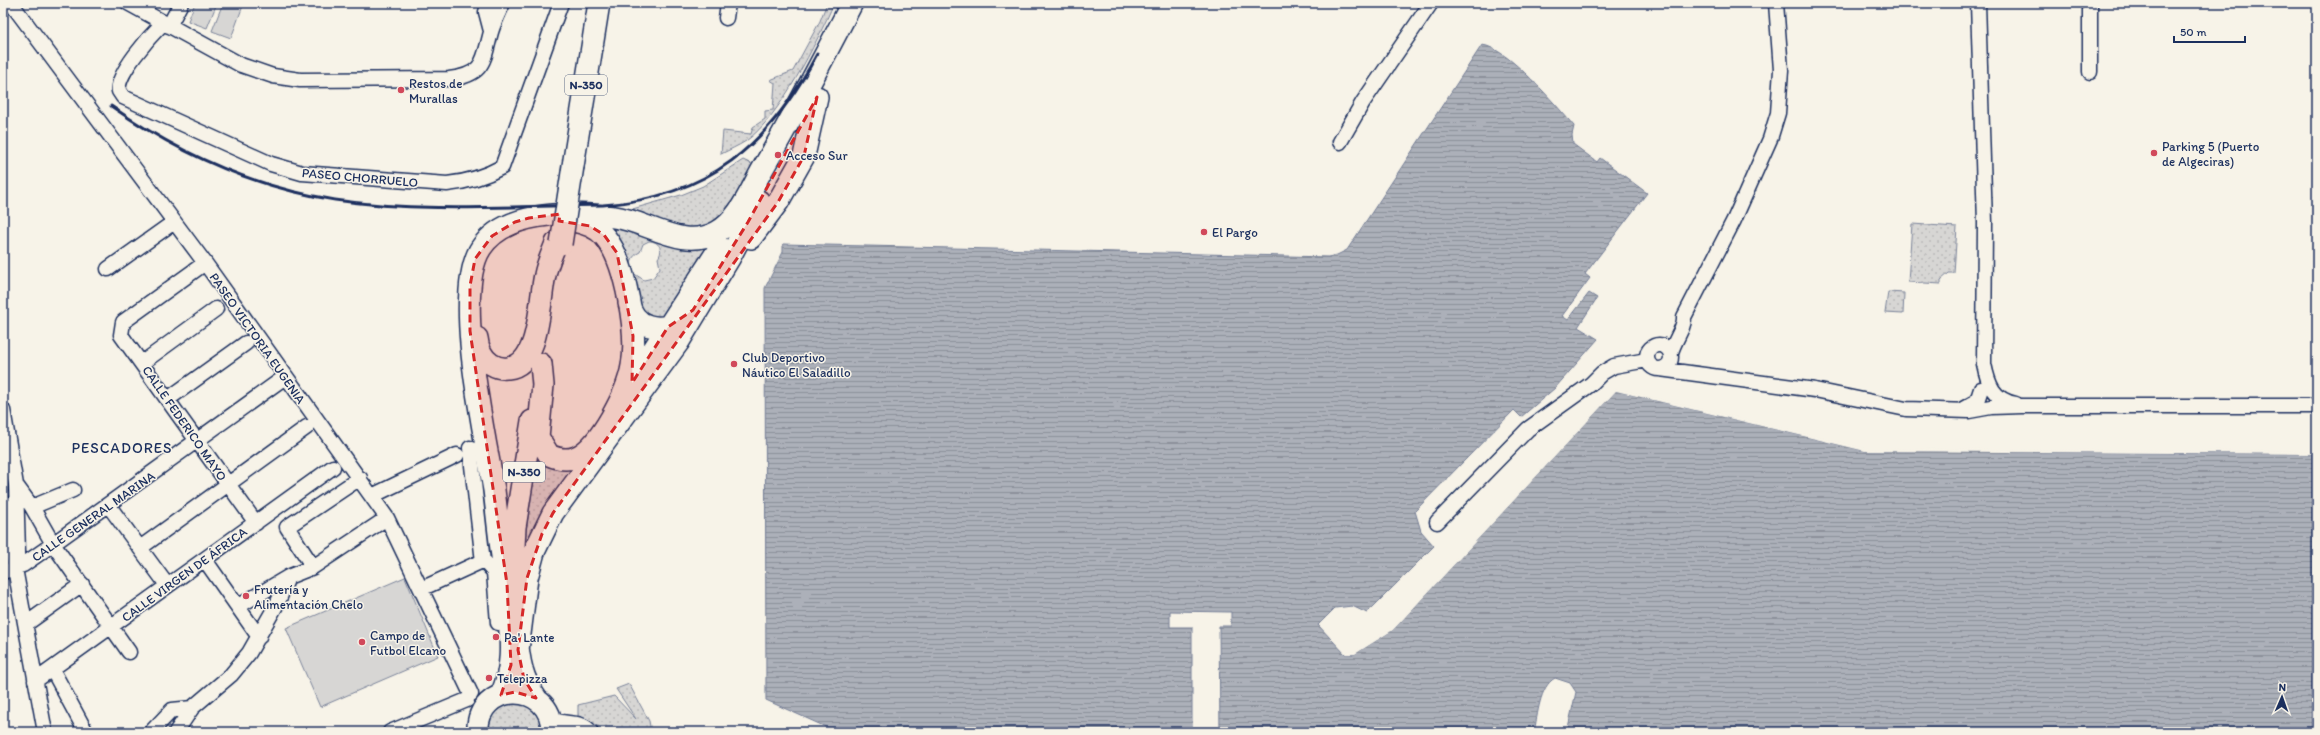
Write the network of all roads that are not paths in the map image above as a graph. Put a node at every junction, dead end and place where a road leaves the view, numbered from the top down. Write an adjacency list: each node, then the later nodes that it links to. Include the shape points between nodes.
1 (11, 3): 26 (street, PASEO VICTORIA EUGENIA)
2 (128, 3): 17 (street)
3 (181, 3): 17 (street)
4 (489, 3): 18 (street, via 486,12)
5 (503, 3): 18 (street)
6 (561, 3): 17 (street, PASEO CHORRUELO, via 502,166 490,174 447,184 302,173 271,164 123,97 119,91 120,81 133,59)
7 (594, 3): 22 (highway, N-350)
8 (599, 3): 22 (highway, N-350)
9 (728, 3): 16 (street)
10 (852, 3): 25 (highway, via 800,103)
11 (866, 3): 20 (highway)
12 (1432, 3): 21 (street, via 1363,102)
13 (1776, 3): 34 (street, via 1781,70 1778,113 1770,139 1734,220)
14 (1978, 3): 42 (street, via 1985,216)
15 (2090, 3): 19 (street)
16 (726, 18)
17 (166, 25): 18 (street, via 241,65 273,76 300,80 462,77 481,66)
18 (491, 31)
19 (2090, 72)
20 (817, 97): 23 (highway); 24 (highway, via 804,156)
21 (1340, 142)
22 (570, 166): 27 (highway, N-350, bridge)
23 (775, 175): 24 (highway); 28 (highway)
24 (778, 202): 31 (highway)
25 (732, 220): 35 (highway, via 731,230); 79 (highway, via 715,234 692,239 613,217 542,215 515,222 492,236 482,247 475,259 470,286 470,331)
26 (174, 222): 29 (street, PASEO VICTORIA EUGENIA); 30 (street)
27 (558, 244): 32 (highway, via 545,274 536,336 527,357 512,368 490,364 480,352 476,331 475,309 479,271 484,257 495,244 523,226 556,220 574,221 590,226 604,235 617,253); 41 (highway, N-350); 79 (highway, N-350, via 512,522)
28 (733, 248): 31 (highway); 35 (highway, via 693,310)
29 (205, 263): 40 (street, CALLE FEDERICO MAYO, via 122,322 120,335); 45 (street, PASEO VICTORIA EUGENIA)
30 (108, 269)
31 (705, 300): 87 (highway, via 678,343 553,513 534,552 527,578)
32 (628, 303): 35 (highway, via 633,314 642,322 659,328); 48 (highway, via 633,336 632,365)
33 (216, 309): 40 (street)
34 (1684, 317): 37 (street, via 1678,319); 38 (street)
35 (668, 327): 48 (highway)
36 (246, 343): 47 (street)
37 (1653, 346): 38 (street, via 1662,345); 39 (street, via 1647,352)
38 (1671, 354): 43 (street, via 1668,365); 44 (street)
39 (1647, 360): 43 (street, via 1652,367); 70 (street, via 1608,369 1528,429)
40 (142, 362): 47 (street, CALLE FEDERICO MAYO)
41 (541, 364): 48 (highway, via 538,437 549,455 568,460 576,457 598,437); 87 (highway, N-350, via 515,527 512,568)
42 (1984, 364): 46 (street, via 1981,369); 49 (street, via 1993,392 2008,403)
43 (1660, 369): 44 (street, via 1689,374)
44 (1693, 372): 53 (street, via 1815,390 1906,409)
45 (285, 377): 55 (street, CALLE GENERAL MARINA); 60 (street, PASEO VICTORIA EUGENIA)
46 (1981, 389): 51 (street, via 1984,398); 53 (street, via 1974,404 1965,408)
47 (168, 399): 55 (street, CALLE FEDERICO MAYO)
48 (617, 406)
49 (2022, 406): 50 (street); 51 (street)
50 (2317, 406)
51 (1994, 407): 53 (street, via 1969,411)
52 (3, 410): 57 (street)
53 (1946, 410)
54 (307, 427): 61 (street)
55 (198, 441): 61 (street, CALLE FEDERICO MAYO); 66 (street, CALLE GENERAL MARINA)
56 (470, 448): 74 (street)
57 (6, 454): 62 (street)
58 (457, 455): 64 (street)
59 (333, 467): 69 (street, CALLE VIRGEN DE ÁFRICA)
60 (360, 478): 64 (street, PASEO VICTORIA EUGENIA); 75 (street, via 287,527)
61 (227, 483): 69 (street, CALLE FEDERICO MAYO); 72 (street)
62 (16, 485): 67 (street); 76 (street, via 18,550)
63 (74, 490): 67 (street)
64 (372, 496): 68 (street, PASEO VICTORIA EUGENIA)
65 (3, 503): 76 (street)
66 (109, 506): 71 (street, CALLE GENERAL MARINA); 72 (street)
67 (32, 507): 71 (street)
68 (387, 518): 75 (street); 81 (street, PASEO VICTORIA EUGENIA)
69 (256, 522): 73 (street, CALLE VIRGEN DE ÁFRICA)
70 (1437, 522)
71 (53, 544): 76 (street, CALLE GENERAL MARINA); 78 (street)
72 (140, 548): 80 (street)
73 (205, 560): 80 (street, CALLE VIRGEN DE ÁFRICA); 82 (street)
74 (483, 562): 81 (street); 83 (street, via 494,572)
75 (313, 567): 77 (street)
76 (10, 570): 84 (street)
77 (288, 577): 82 (street); 86 (street)
78 (82, 584): 84 (street); 85 (street)
79 (507, 584): 92 (highway, N-350, via 511,665 507,682)
80 (167, 585): 85 (street, CALLE VIRGEN DE ÁFRICA)
81 (420, 589): 91 (street, PASEO VICTORIA EUGENIA)
82 (239, 606): 86 (street)
83 (498, 623)
84 (26, 624): 90 (street)
85 (112, 626): 88 (street); 89 (street, CALLE VIRGEN DE ÁFRICA)
86 (259, 637): 94 (street, via 231,675)
87 (518, 650): 93 (highway, N-350, via 524,679)
88 (129, 652)
89 (52, 669): 90 (street, CALLE VIRGEN DE ÁFRICA); 98 (street)
90 (36, 681): 97 (street)
91 (469, 697): 92 (street, via 480,694); 96 (street, PASEO VICTORIA EUGENIA); 101 (street)
92 (497, 697): 93 (highway, via 522,693); 96 (highway, N-350, via 483,710)
93 (536, 698): 95 (highway, N-350, via 544,707)
94 (192, 708): 99 (street, via 172,710); 100 (street)
95 (552, 727): 102 (street, via 572,728); 103 (street, via 559,722 580,723)
96 (478, 728)
97 (45, 732)
98 (86, 732)
99 (151, 732)
100 (176, 732)
101 (390, 732)
102 (581, 732)
103 (591, 732)

